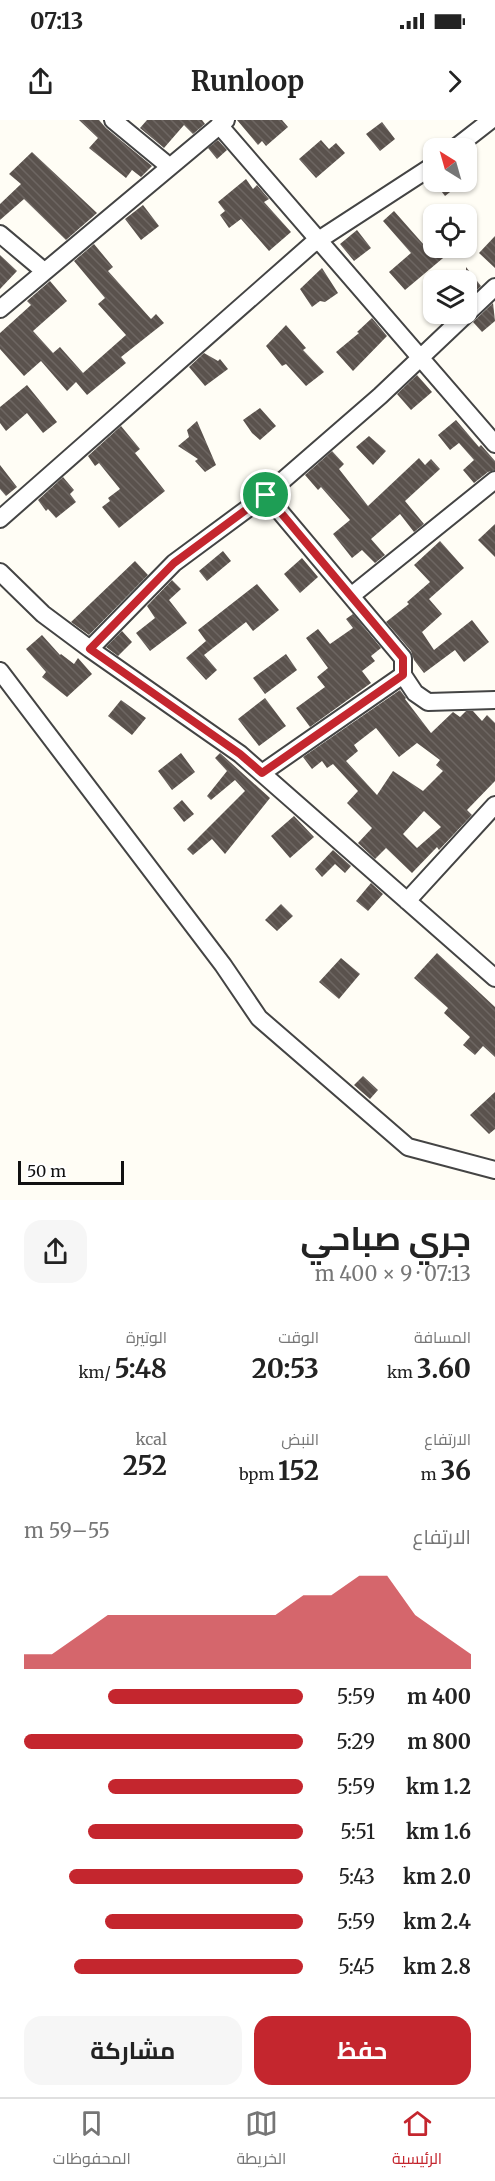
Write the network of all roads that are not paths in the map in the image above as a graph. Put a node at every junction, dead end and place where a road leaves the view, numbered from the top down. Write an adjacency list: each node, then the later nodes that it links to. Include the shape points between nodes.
1 (113, 120): 5 (street)
2 (491, 120): 4 (street)
3 (222, 123): 5 (street); 8 (street)
4 (467, 138)
5 (170, 167): 9 (street)
6 (423, 172): 8 (street)
7 (0, 234): 9 (street)
8 (317, 241): 12 (street); 16 (street)
9 (44, 271): 11 (street)
10 (495, 287): 12 (street)
11 (0, 309)
12 (419, 359): 13 (street); 15 (street)
13 (495, 444)
14 (495, 480): 18 (street)
15 (266, 495): 18 (street); 19 (street, via 174,563)
16 (0, 519)
17 (0, 572): 19 (street, via 44,614)
18 (351, 596): 21 (street, via 403,658)
19 (90, 649): 23 (street)
20 (0, 671): 27 (street, via 259,1018 408,1147)
21 (403, 675): 22 (street, via 415,693 428,702); 23 (street)
22 (495, 700)
23 (262, 773): 25 (street)
24 (495, 805): 25 (street)
25 (407, 901): 26 (street)
26 (495, 978)
27 (495, 1170)

